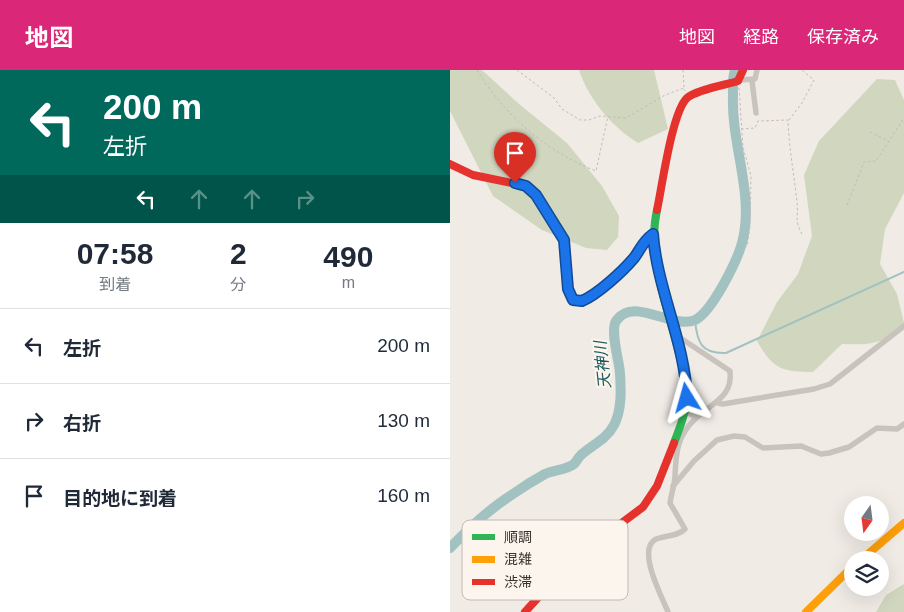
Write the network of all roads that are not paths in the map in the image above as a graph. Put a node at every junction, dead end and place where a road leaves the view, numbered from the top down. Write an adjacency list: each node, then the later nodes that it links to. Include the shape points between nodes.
1 (743, 70): 3 (street)
2 (757, 70): 4 (street)
3 (736, 81): 4 (street); 7 (street, via 694,94 686,100 677,116)
4 (752, 81): 5 (street)
5 (756, 113)
6 (450, 164): 7 (street, via 473,175 526,186 536,195 564,240 568,289 573,300 582,301 592,295 634,258 644,240)
7 (653, 234): 9 (street)
8 (904, 326): 10 (street, via 830,384 814,390)
9 (676, 335): 10 (street, via 730,370 731,382); 11 (street, via 687,388)
10 (718, 403): 12 (street)
11 (685, 410): 12 (street); 15 (street, via 659,484 643,507)
12 (696, 418): 14 (street, via 678,445)
13 (904, 424): 14 (street, via 898,429 877,428 849,446 820,454 801,446 763,448 745,437 717,440)
14 (672, 486): 21 (street, via 670,503 685,528 680,533 655,540 650,544 648,553)
15 (626, 520)
16 (904, 523): 17 (street)
17 (871, 551)
18 (844, 575): 22 (street)
19 (536, 600): 20 (street)
20 (525, 612)
21 (668, 612)
22 (806, 612)

